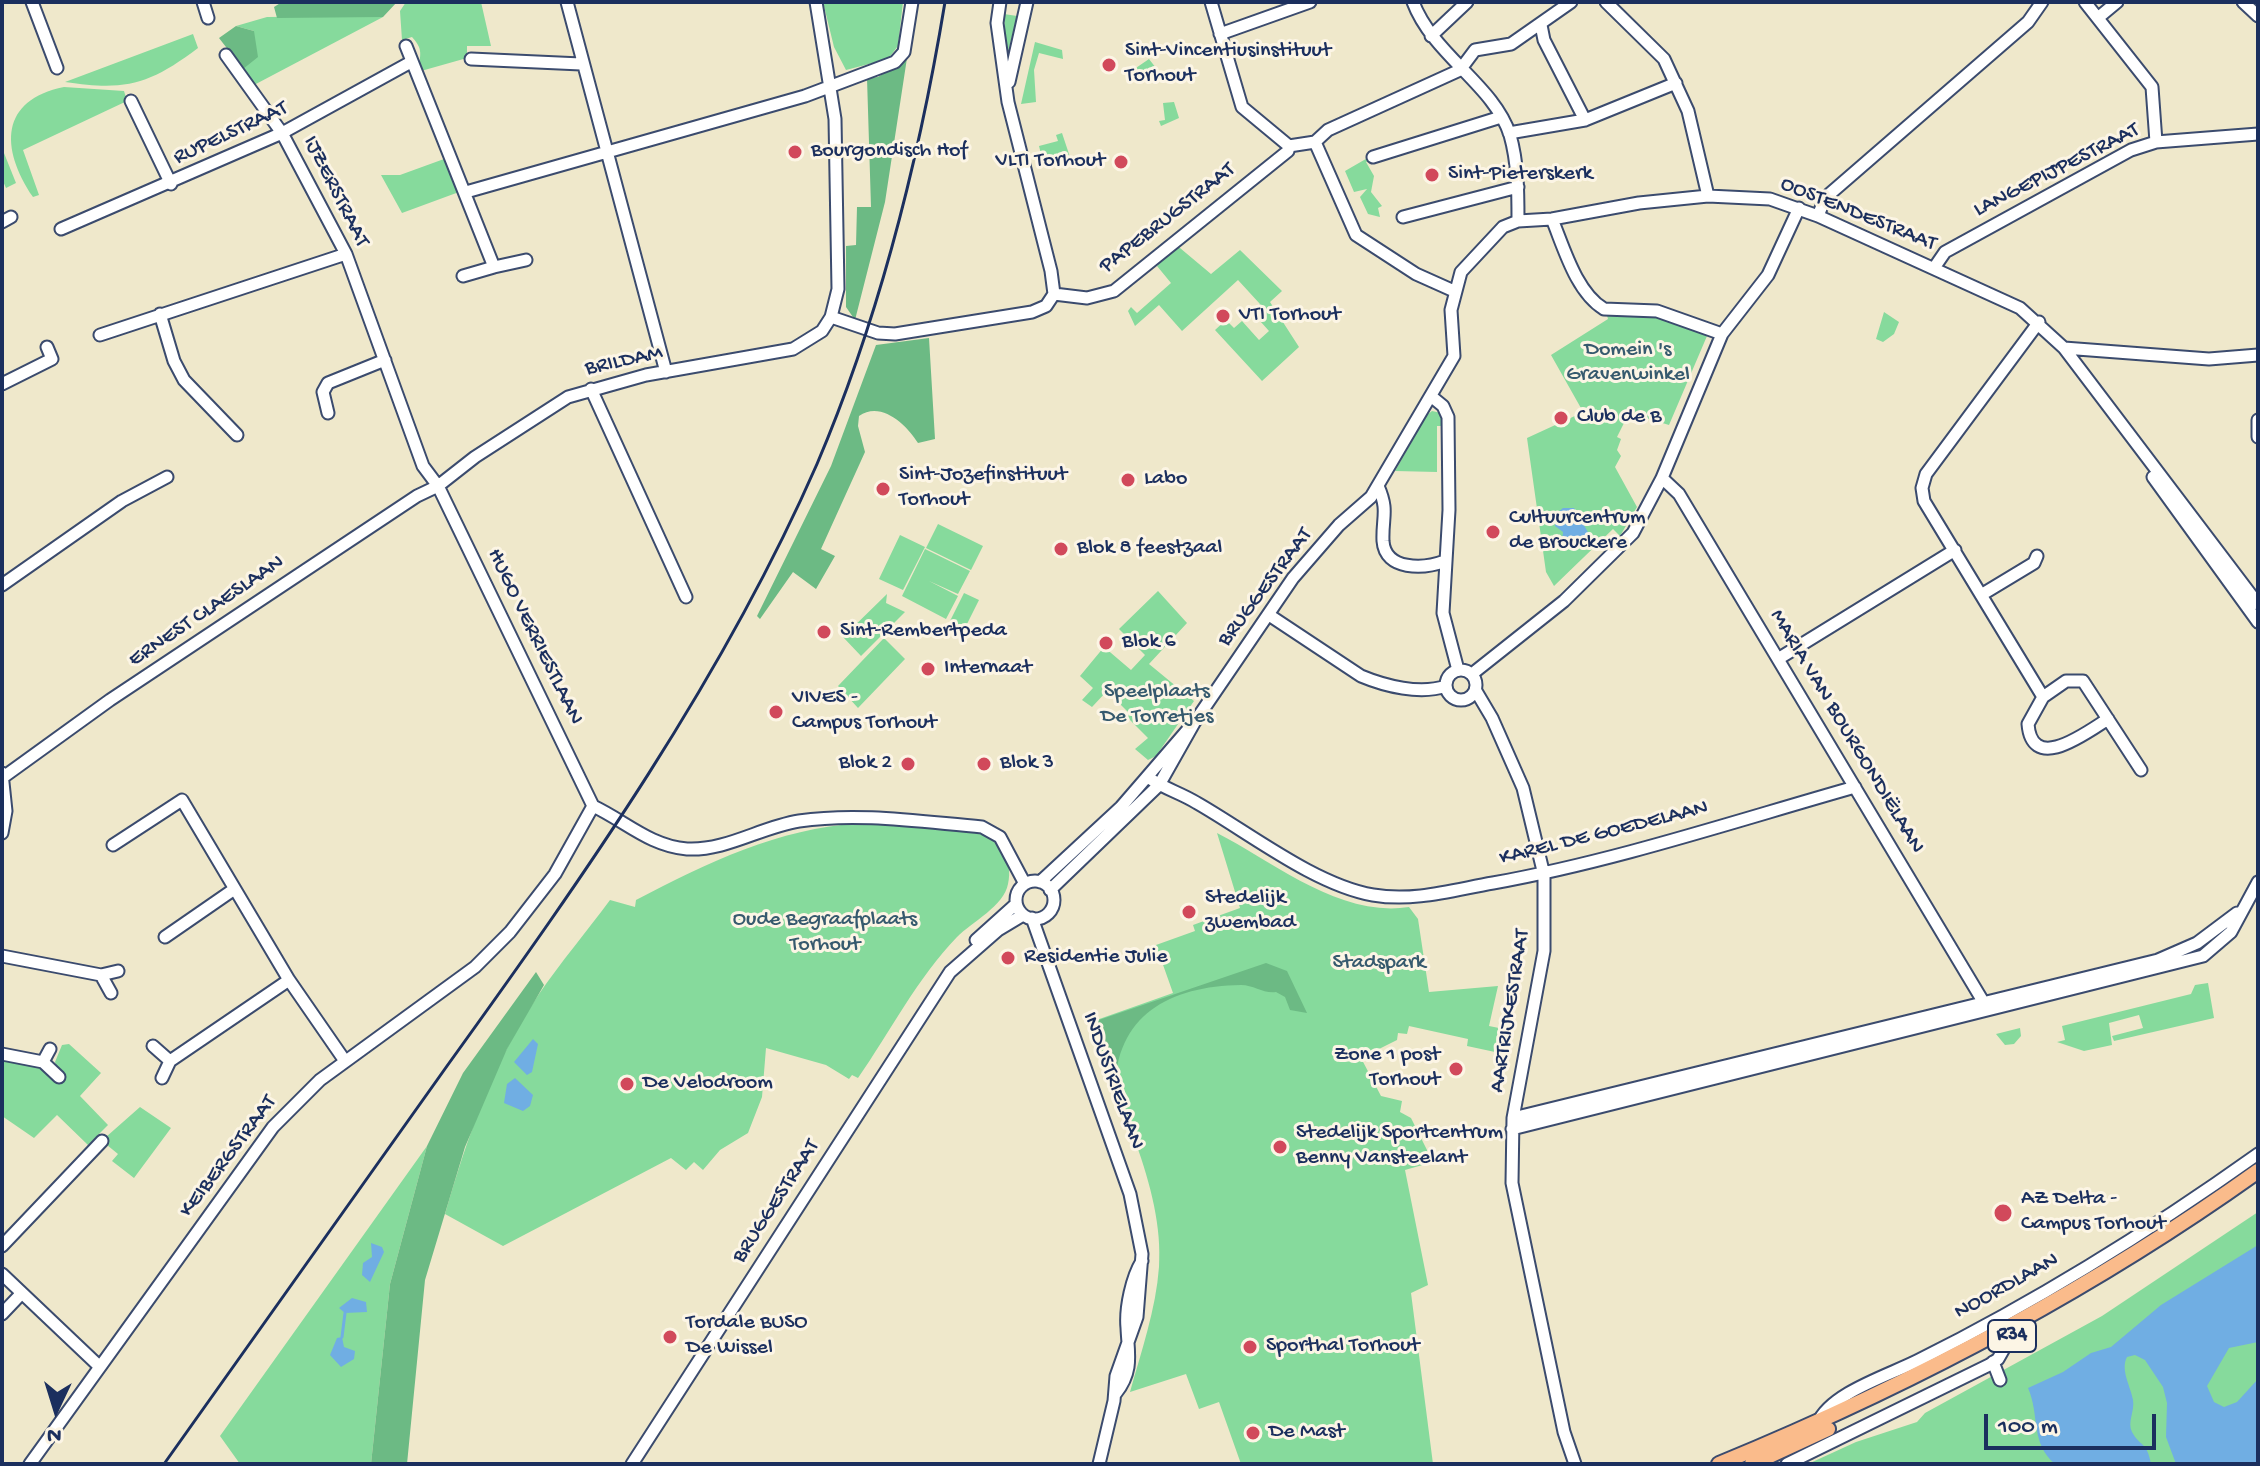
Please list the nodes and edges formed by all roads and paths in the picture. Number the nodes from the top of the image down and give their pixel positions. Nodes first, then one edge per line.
1 (32, 2) edge
2 (203, 2) edge
3 (567, 2) edge
4 (816, 2) edge
5 (912, 2) edge
6 (1000, 2) edge
7 (1027, 2) edge
8 (1211, 2) edge
9 (1310, 2) edge
10 (1413, 2) edge
11 (1467, 2) edge
12 (1571, 2) edge
13 (1606, 2) edge
14 (2042, 2) edge
15 (2085, 2) edge
16 (2117, 2) edge
17 (2243, 2) edge
18 (2258, 16) edge
19 (2099, 17) junction
20 (208, 18) dead end
21 (1541, 25) junction
22 (1220, 34) junction
23 (1431, 36) junction
24 (406, 46) dead end
25 (226, 55) dead end
26 (471, 59) dead end
27 (581, 64) junction
28 (413, 66) junction
29 (57, 68) dead end
30 (1460, 70) junction
31 (1676, 83) junction
32 (831, 85) junction
33 (1008, 87) junction
34 (131, 101) dead end
35 (1501, 117) junction
36 (1585, 120) junction
37 (282, 133) junction
38 (1509, 133) junction
39 (2258, 134) edge
40 (1315, 142) junction
41 (2156, 142) junction
42 (1289, 146) junction
43 (608, 154) junction
44 (1373, 157) dead end
45 (171, 184) junction
46 (1518, 187) junction
47 (466, 192) junction
48 (1708, 196) junction
49 (1799, 208) junction
50 (1818, 216) junction
51 (1403, 217) dead end
52 (1552, 219) junction
53 (1518, 221) junction
54 (61, 229) dead end
55 (346, 254) junction
56 (526, 260) dead end
57 (494, 267) junction
58 (1934, 268) junction
59 (463, 276) dead end
60 (1454, 291) junction
61 (1054, 294) junction
62 (160, 314) junction
63 (831, 317) junction
64 (2039, 322) junction
65 (1722, 334) junction
66 (100, 335) dead end
67 (47, 347) dead end
68 (2064, 348) junction
69 (2258, 355) edge
70 (385, 360) junction
71 (666, 372) junction
72 (2, 384) edge
73 (591, 389) junction
74 (1432, 397) junction
75 (328, 413) dead end
76 (2258, 420) edge
77 (237, 435) dead end
78 (2258, 437) edge
79 (167, 477) dead end
80 (1662, 478) junction
81 (438, 486) junction
82 (1378, 486) junction
83 (1955, 550) junction
84 (2037, 556) dead end
85 (1445, 561) junction
86 (2, 585) edge
87 (1981, 595) junction
88 (686, 597) dead end
89 (2258, 604) edge
90 (1269, 615) junction
91 (2258, 622) edge
92 (1778, 659) junction
93 (1458, 670) junction
94 (1472, 674) junction
95 (1446, 686) junction
96 (1476, 691) junction
97 (2043, 697) junction
98 (2108, 719) junction
99 (2141, 770) dead end
100 (3, 776) edge
101 (1154, 781) junction
102 (1855, 787) junction
103 (593, 806) junction
104 (2, 833) edge
105 (113, 845) dead end
106 (1544, 875) junction
107 (2258, 882) edge
108 (1025, 884) junction
109 (1045, 886) junction
110 (233, 890) junction
111 (2243, 908) junction
112 (1024, 912) junction
113 (165, 937) dead end
114 (2197, 943) junction
115 (2, 956) edge
116 (2203, 956) junction
117 (118, 971) dead end
118 (2134, 971) junction
119 (101, 975) junction
120 (289, 980) junction
121 (111, 993) dead end
122 (1986, 1008) junction
123 (153, 1046) dead end
124 (50, 1049) dead end
125 (2, 1054) edge
126 (170, 1061) junction
127 (345, 1061) junction
128 (43, 1062) junction
129 (59, 1077) dead end
130 (162, 1078) dead end
131 (1513, 1124) junction
132 (102, 1141) dead end
133 (2258, 1154) edge
134 (2258, 1171) edge
135 (2258, 1182) edge
136 (2, 1246) edge
137 (2, 1274) edge
138 (21, 1294) junction
139 (2, 1314) edge
140 (2010, 1338) junction
141 (1993, 1362) junction
142 (100, 1367) junction
143 (2000, 1380) dead end
144 (1817, 1424) junction
145 (1566, 1442) junction
146 (30, 1464) edge
147 (632, 1464) edge
148 (1099, 1464) edge
149 (1565, 1464) edge
150 (1575, 1464) edge
151 (1719, 1464) edge
152 (1752, 1464) edge
153 (1787, 1464) edge

1 - 29 street
2 - 20 street
3 - 27 street
4 - 32 street
5 - 32 street
6 - 33 street
7 - 33 street
8 - 22 street
9 - 22 street
10 - 23 street
11 - 23 street
12 - 21 street
13 - 31 street
14 - 50 street
15 - 19 street
16 - 19 street
17 - 18 street
19 - 41 street
21 - 30 street
21 - 36 street
22 - 42 street
23 - 30 street
24 - 28 street
25 - 37 street, IJZERSTRAAT
26 - 27 street
27 - 43 street
28 - 37 street, RUPELSTRAAT
28 - 47 street
30 - 35 street
30 - 40 street
31 - 36 street
31 - 48 street
32 - 43 street
32 - 63 street
33 - 61 street
34 - 45 street
35 - 38 street
35 - 44 street
36 - 38 street
37 - 45 street, RUPELSTRAAT
37 - 55 street, IJZERSTRAAT
38 - 46 street
39 - 41 street, LANGEPIJPESTRAAT
40 - 42 street
40 - 60 street
41 - 58 street, LANGEPIJPESTRAAT
42 - 61 street, PAPEBRUGSTRAAT
43 - 47 street
43 - 71 street
45 - 54 street, RUPELSTRAAT
46 - 51 street
46 - 53 street
47 - 57 street
48 - 49 street, OOSTENDESTRAAT
48 - 52 street, OOSTENDESTRAAT
49 - 50 street, OOSTENDESTRAAT
49 - 65 street
50 - 58 street, OOSTENDESTRAAT
52 - 53 street, OOSTENDESTRAAT
52 - 65 street
53 - 60 street
55 - 62 street
55 - 70 street, IJZERSTRAAT
56 - 57 street
57 - 59 street
58 - 64 street, OOSTENDESTRAAT
60 - 74 street, BRUGGESTRAAT
61 - 63 street
62 - 66 street
62 - 77 street
63 - 71 street, BRILDAM
64 - 68 street, OOSTENDESTRAAT
64 - 83 street
65 - 80 street
67 - 72 street
68 - 69 street
68 - 89 street, OOSTENDESTRAAT
68 - 91 street, OOSTENDESTRAAT
70 - 75 street
70 - 81 street, IJZERSTRAAT
71 - 73 street, BRILDAM
73 - 81 street, BRILDAM
73 - 88 street
74 - 82 street, BRUGGESTRAAT
74 - 85 street
76 - 78 street
79 - 86 street
80 - 92 street, MARIA VAN BOURGONDIËLAAN
80 - 94 street
81 - 100 street, ERNEST CLAESLAAN
81 - 103 street, HUGO VERRIESTLAAN
82 - 85 street
82 - 90 street, BRUGGESTRAAT
83 - 87 street
83 - 92 street
84 - 87 street
85 - 93 street
87 - 97 street
90 - 95 street
90 - 101 street, BRUGGESTRAAT
92 - 102 street, MARIA VAN BOURGONDIËLAAN
93 - 94 street
93 - 95 street
94 - 96 street
95 - 96 street
96 - 106 street, AARTRIJKESTRAAT
97 - 98 street
97 - 98 street
98 - 99 street
100 - 104 street
101 - 106 street, KAREL DE GOEDELAAN
101 - 109 street, BRUGGESTRAAT
102 - 106 street, KAREL DE GOEDELAAN
102 - 122 street, MARIA VAN BOURGONDIËLAAN
103 - 108 street
103 - 127 street, KEIBERGSTRAAT
105 - 110 street
106 - 131 street, AARTRIJKESTRAAT
107 - 111 street
108 - 109 street
108 - 112 street
109 - 112 street
110 - 113 street
110 - 120 street
111 - 114 street
111 - 116 street
112 - 147 street, BRUGGESTRAAT
112 - 148 street, INDUSTRIELAAN
114 - 116 street
114 - 118 street
115 - 119 street
116 - 118 street
117 - 119 street
118 - 122 street
119 - 121 street
120 - 126 street
120 - 127 street
122 - 131 street
123 - 126 street
124 - 128 street
125 - 128 street
126 - 130 street
127 - 142 street, KEIBERGSTRAAT
128 - 129 street
131 - 145 street, AARTRIJKESTRAAT
132 - 136 street
133 - 144 street, NOORDLAAN
134 - 144 main road, NOORDLAAN / R34
135 - 140 main road, NOORDLAAN / R34
137 - 138 street
138 - 139 street
138 - 142 street
140 - 141 street, NOORDLAAN
140 - 152 main road, NOORDLAAN / R34
141 - 143 street
141 - 153 street, NOORDLAAN
142 - 146 street, KEIBERGSTRAAT
144 - 151 main road, NOORDLAAN / R34
145 - 149 street, AARTRIJKESTRAAT
145 - 150 street, AARTRIJKESTRAAT

